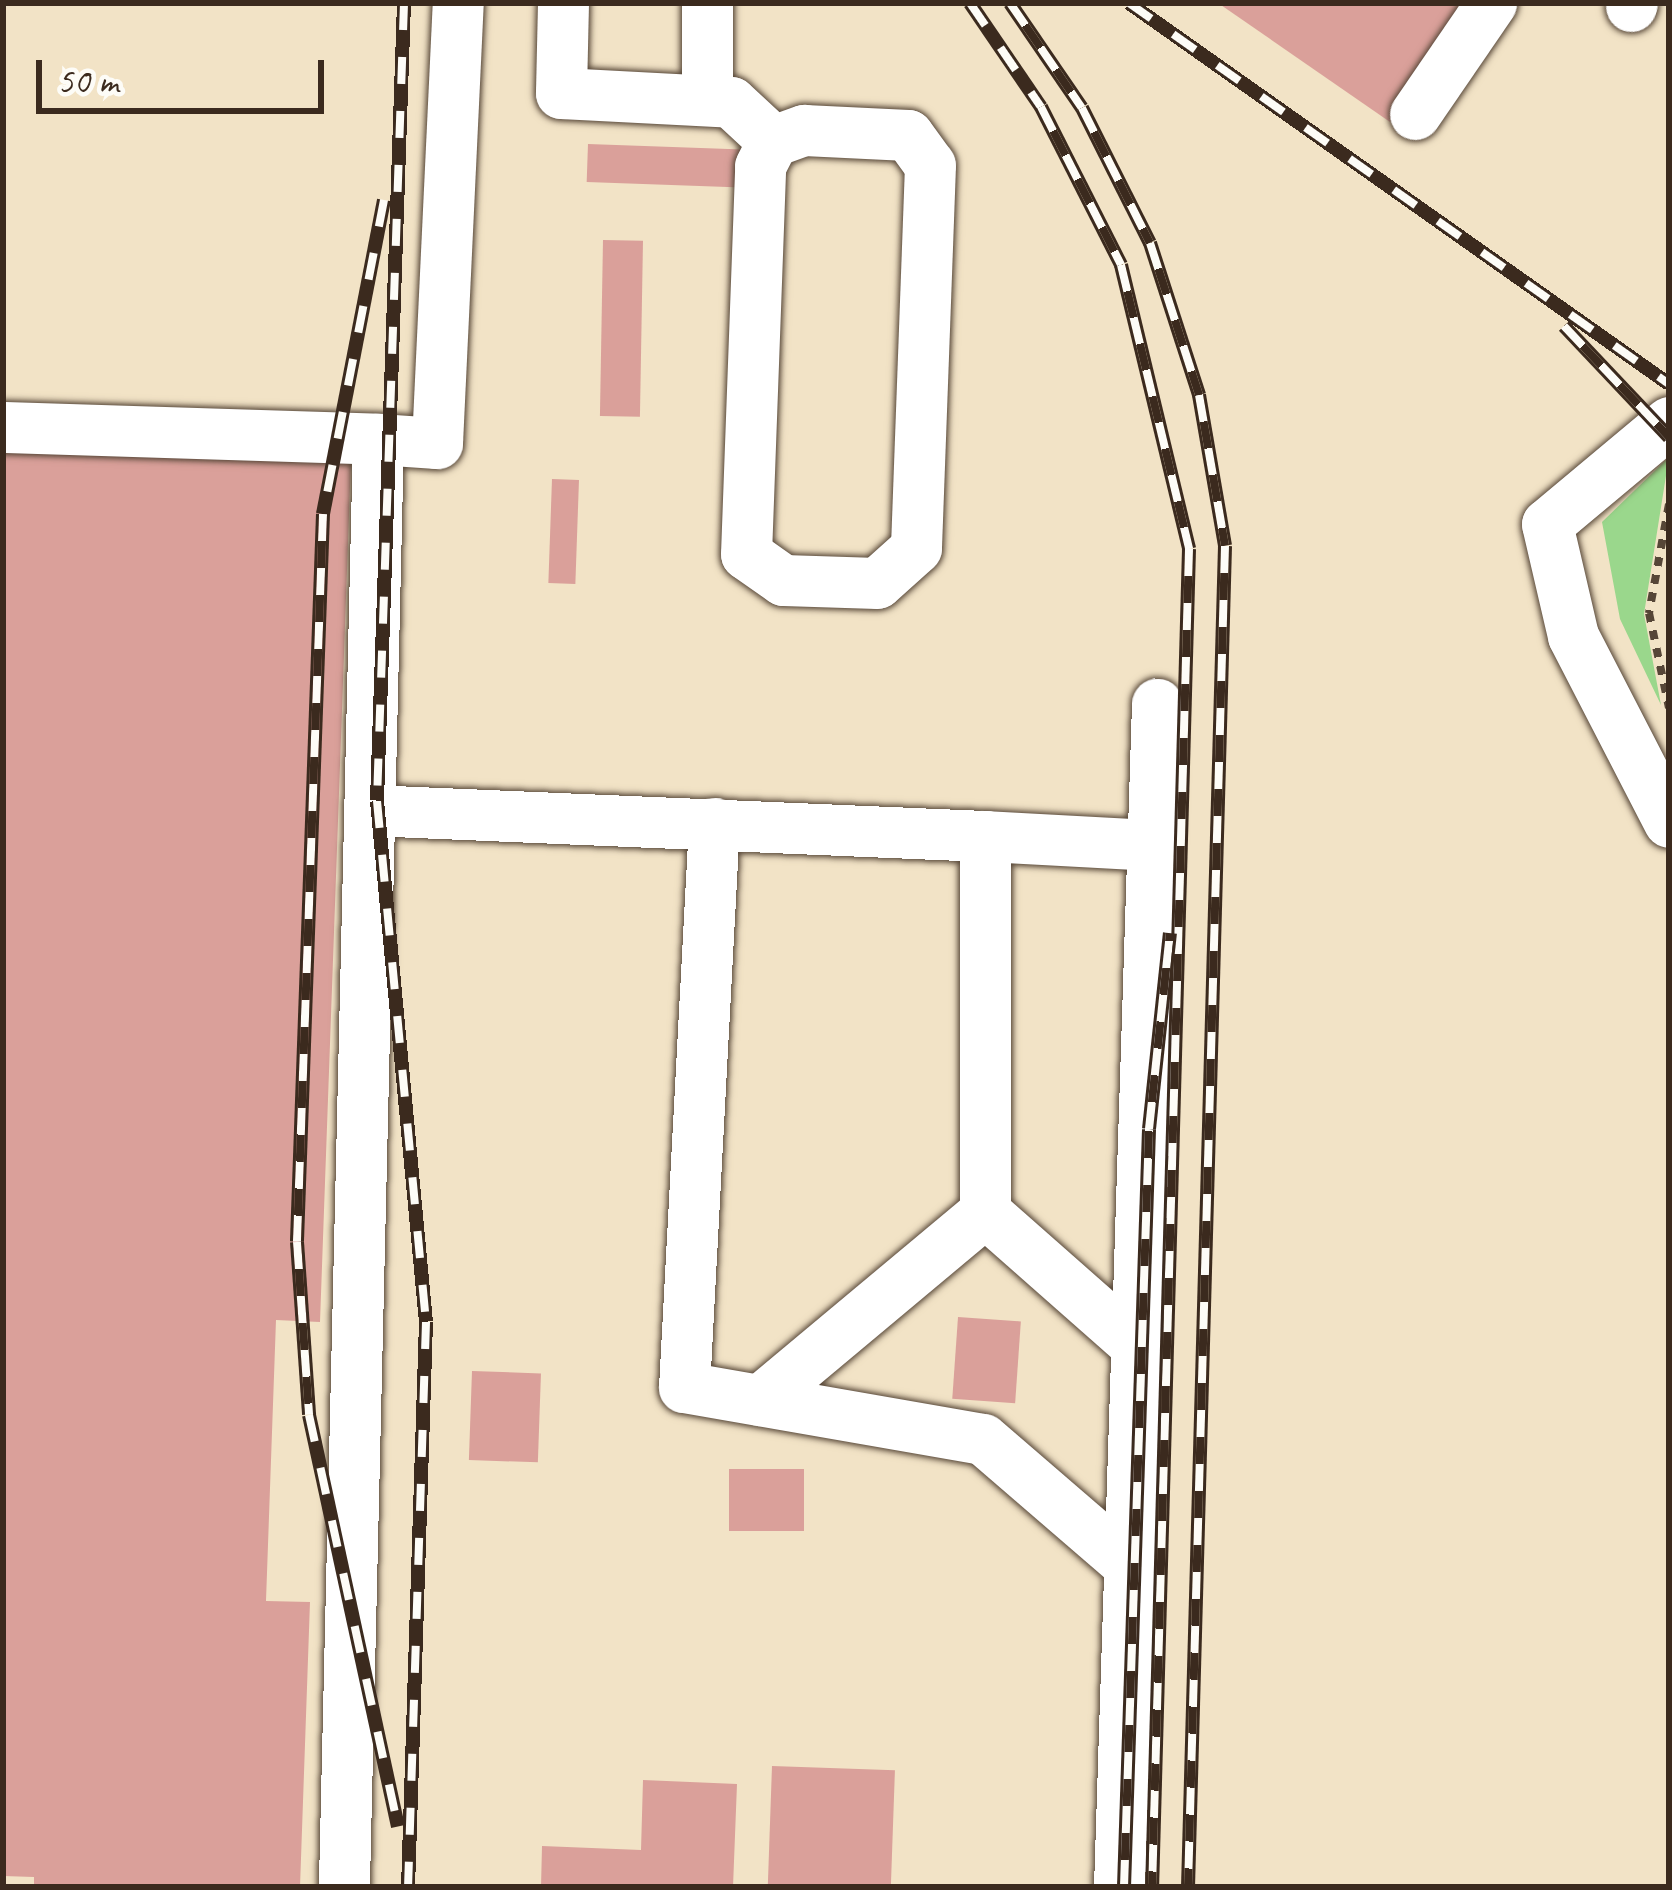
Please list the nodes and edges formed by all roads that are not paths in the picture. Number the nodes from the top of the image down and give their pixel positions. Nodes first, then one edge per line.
1 (458, 3) edge
2 (563, 3) edge
3 (707, 3) edge
4 (1491, 3) edge
5 (707, 98) junction
6 (1415, 114) dead end
7 (773, 141) junction
8 (1669, 422) edge
9 (3, 427) edge
10 (378, 439) junction
11 (746, 554) junction
12 (746, 611) dead end
13 (1157, 704) dead end
14 (1650, 753) edge
15 (369, 811) junction
16 (1669, 822) edge
17 (714, 823) junction
18 (985, 836) junction
19 (1152, 845) junction
20 (985, 1212) junction
21 (1136, 1345) junction
22 (760, 1400) junction
23 (1130, 1566) junction
24 (344, 1887) edge
25 (1119, 1887) edge

1 - 10 street
2 - 5 street
3 - 5 street
4 - 6 street
5 - 7 street
7 - 11 street
7 - 11 street
8 - 14 street
9 - 10 street
10 - 15 street
11 - 12 street
13 - 19 street
14 - 16 street
15 - 17 street
15 - 24 street
17 - 18 street
17 - 22 street
18 - 19 street
18 - 20 street
19 - 21 street
20 - 21 street
20 - 22 street
21 - 23 street
22 - 23 street
23 - 25 street

